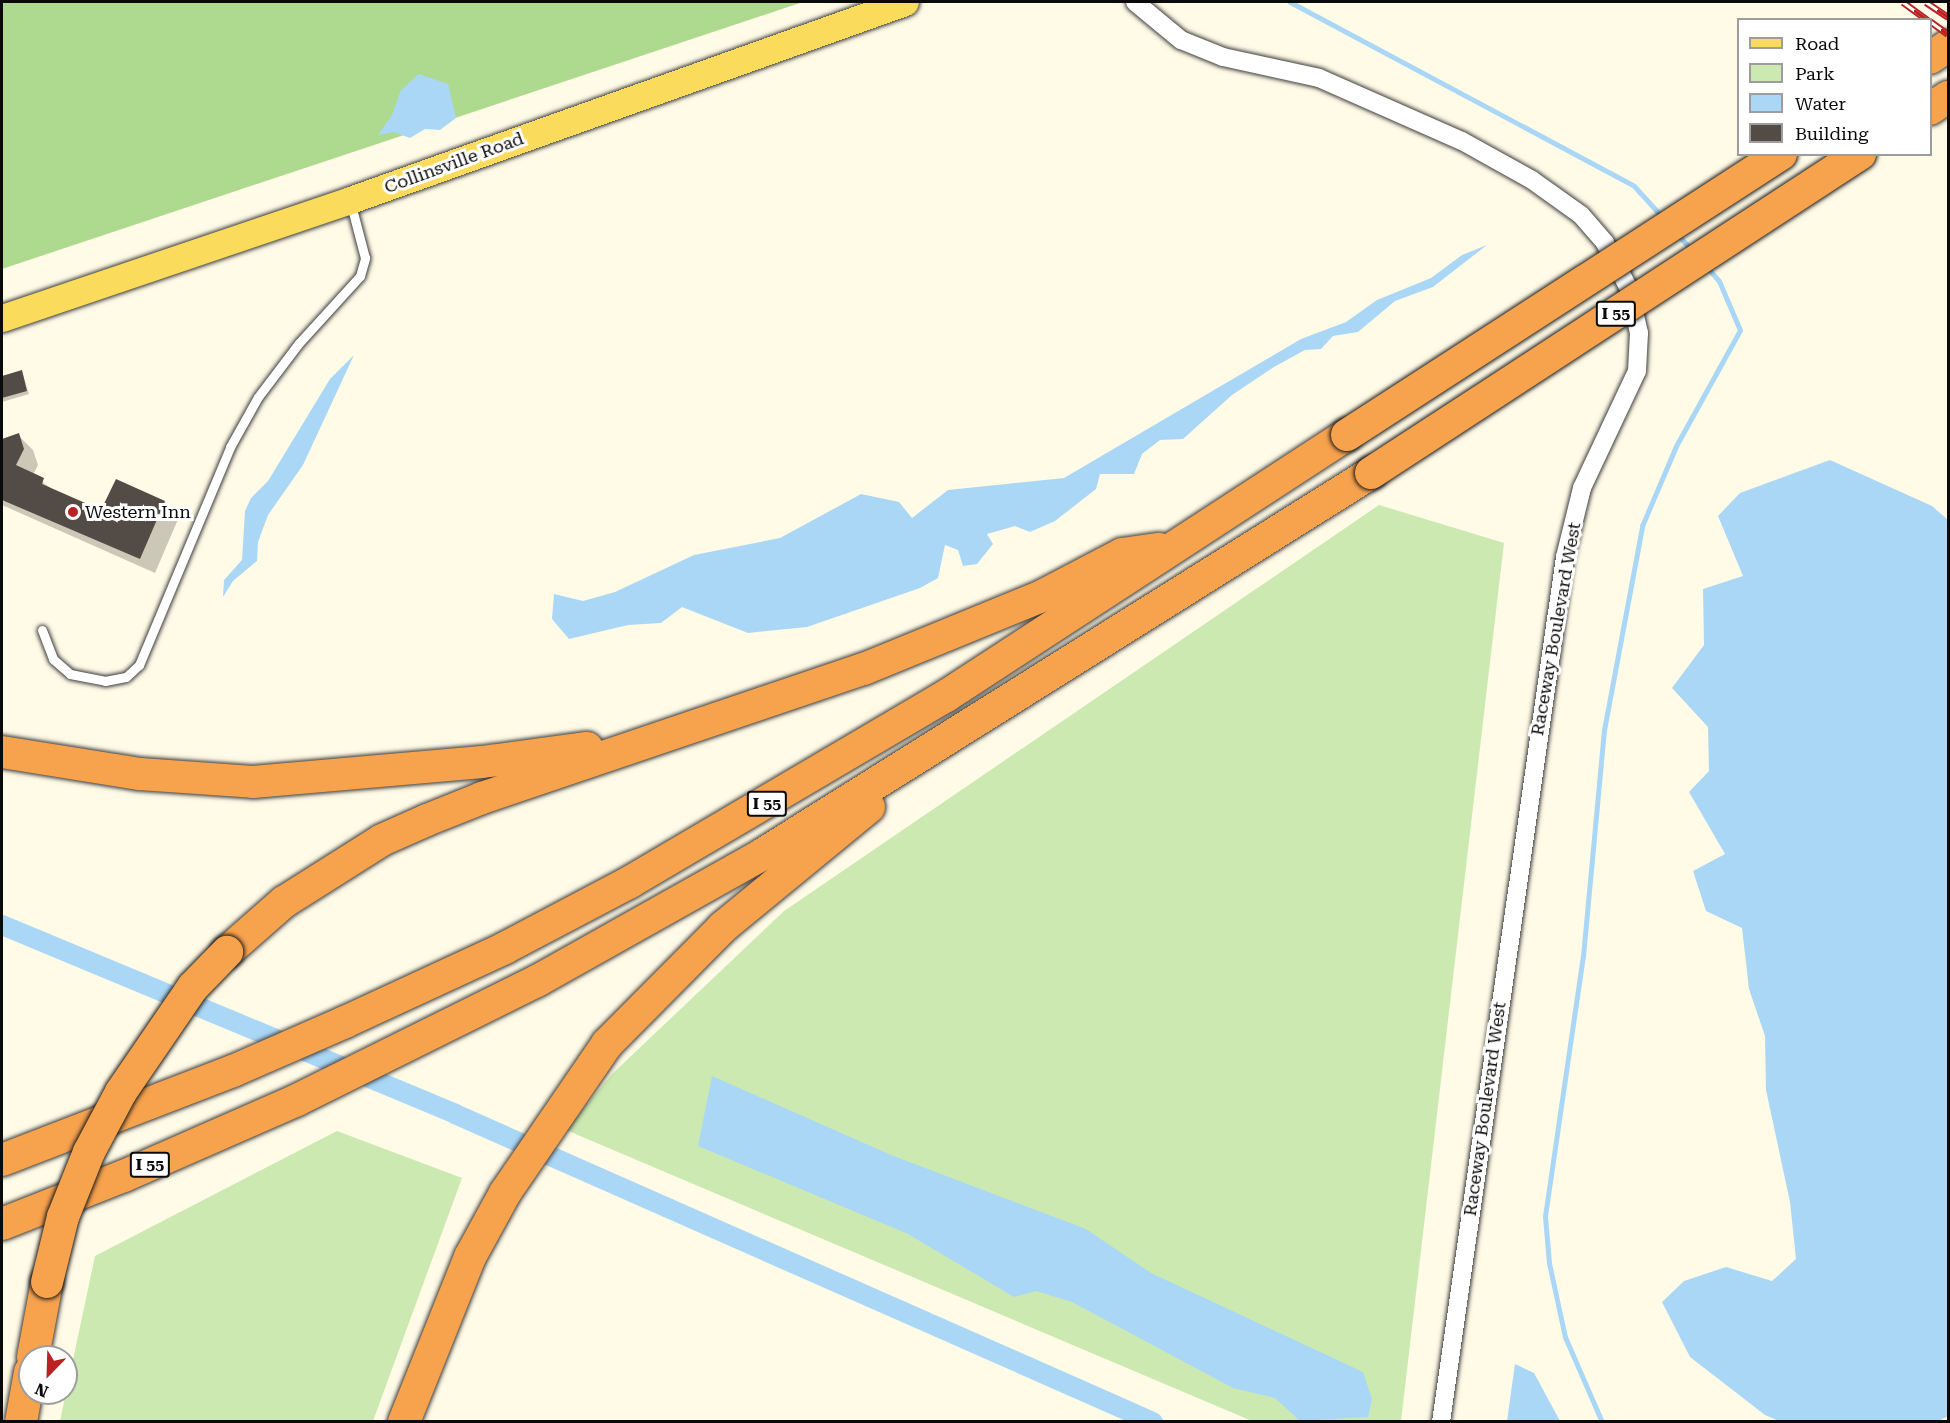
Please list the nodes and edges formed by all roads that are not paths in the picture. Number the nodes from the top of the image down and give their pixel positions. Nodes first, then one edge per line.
1 (905, 2) edge
2 (1135, 2) edge
3 (1948, 46) edge
4 (1932, 57) edge
5 (1948, 97) edge
6 (1932, 108) edge
7 (1778, 156) edge
8 (1857, 156) edge
9 (350, 200) junction
10 (2, 318) edge
11 (1169, 549) junction
12 (42, 630) dead end
13 (662, 738) junction
14 (2, 752) edge
15 (907, 764) junction
16 (2, 1160) edge
17 (2, 1224) edge
18 (35, 1345) edge
19 (24, 1405) edge
20 (21, 1422) edge
21 (404, 1422) edge
22 (1441, 1422) edge

1 - 9 main road, Collinsville Road
2 - 22 street, Raceway Boulevard West
3 - 4 highway
5 - 6 highway
7 - 11 highway, I 55, bridge
8 - 15 highway, I 55, bridge
9 - 10 main road, Collinsville Road
9 - 12 lane
11 - 13 highway
11 - 16 highway, I 55
13 - 14 highway
13 - 18 highway, bridge
15 - 17 highway, I 55
15 - 21 highway
19 - 20 highway

